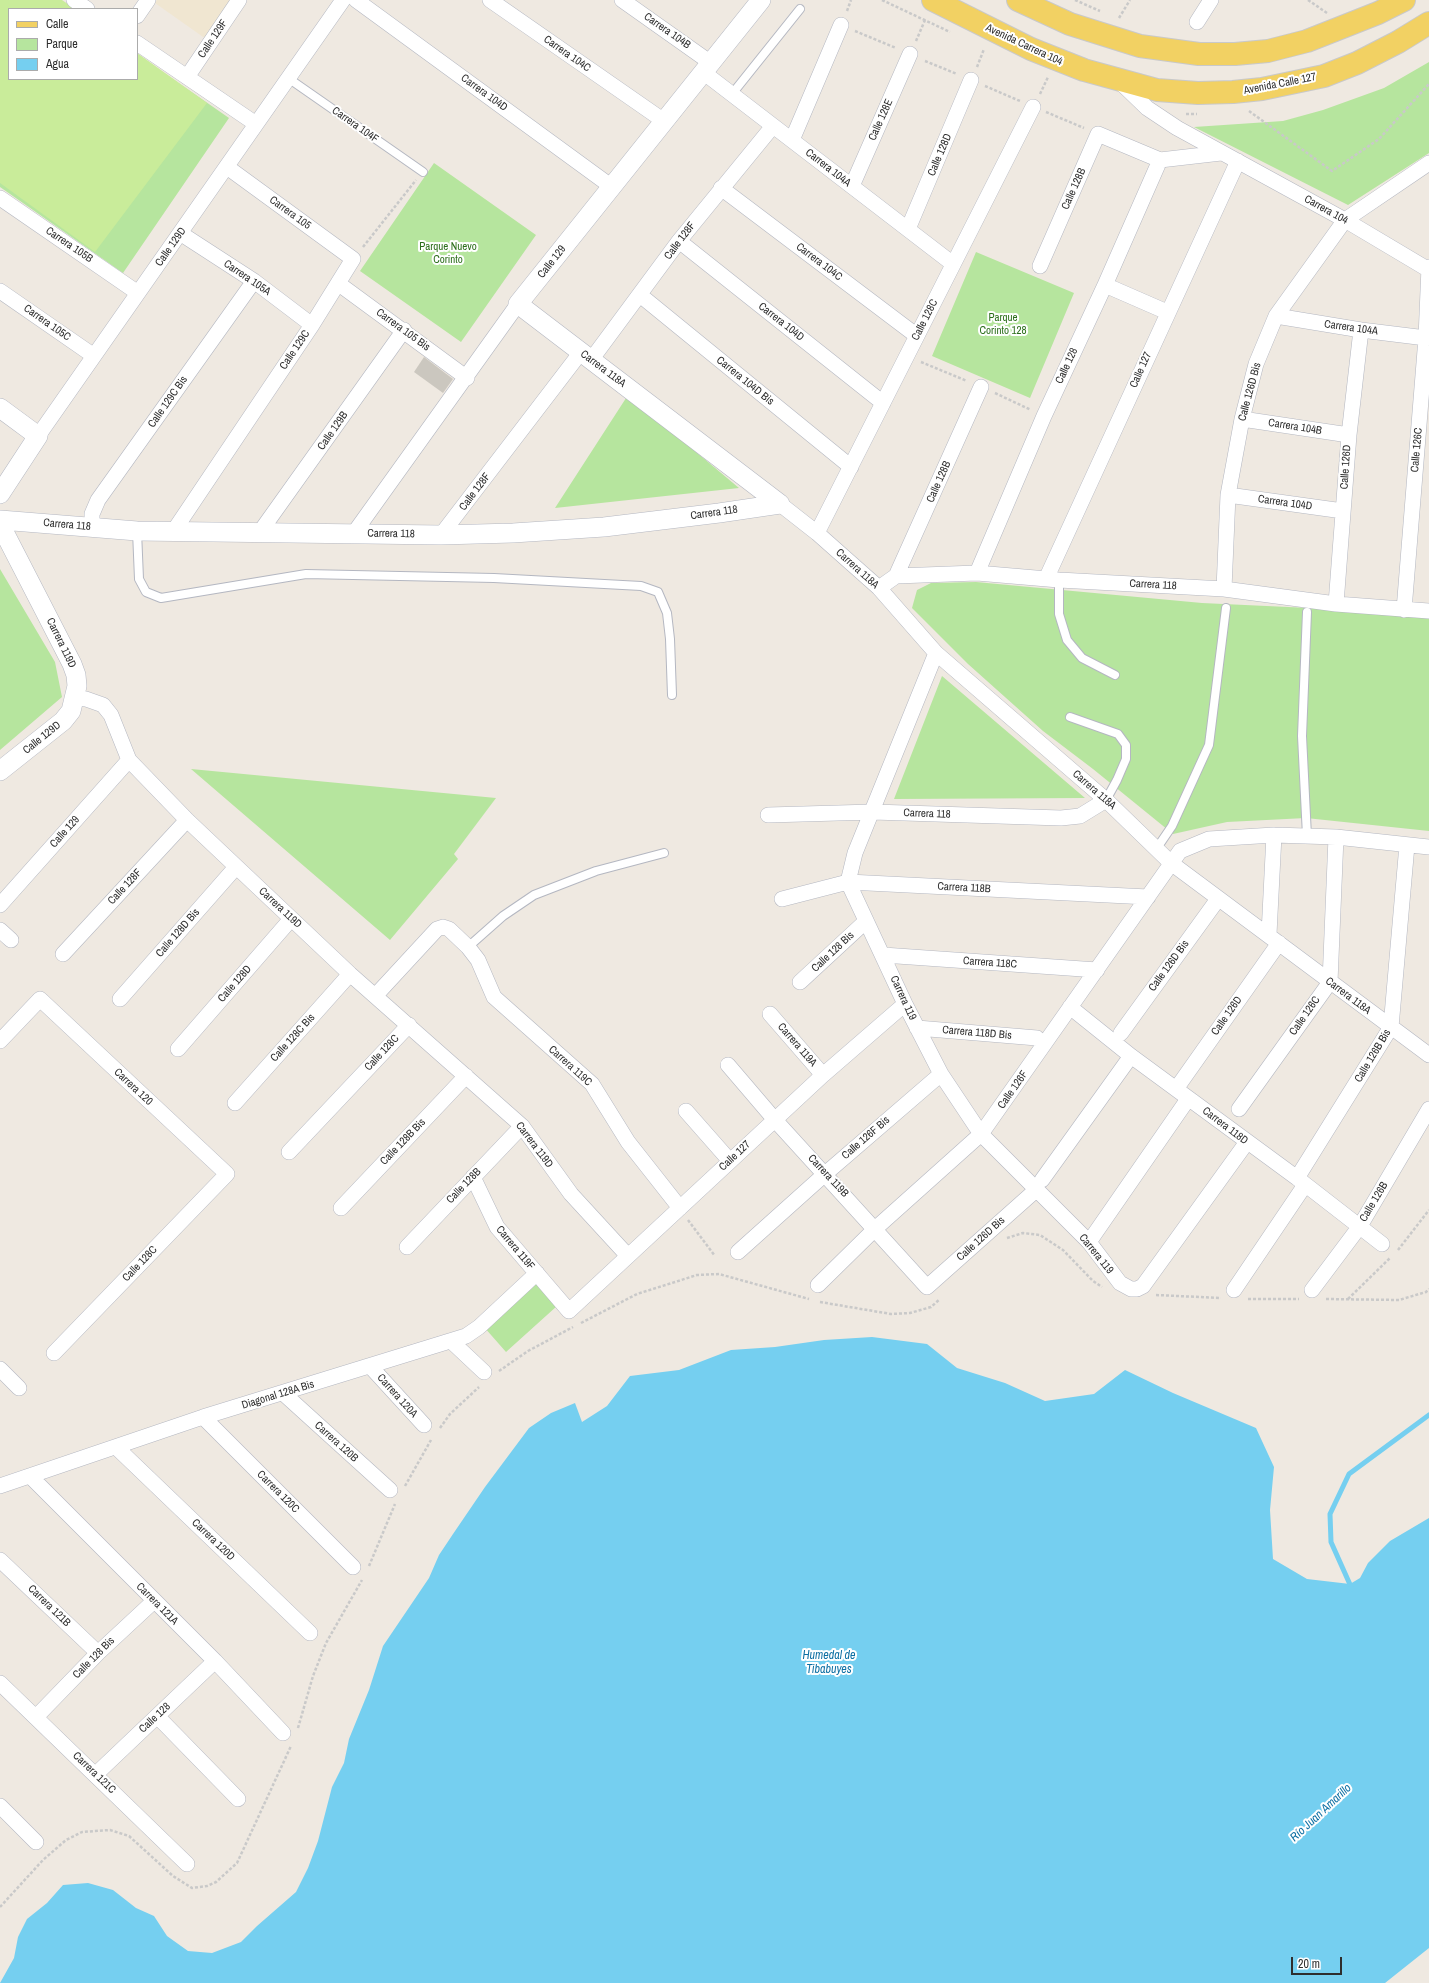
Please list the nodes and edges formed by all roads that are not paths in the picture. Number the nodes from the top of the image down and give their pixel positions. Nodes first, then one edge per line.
1 (74, 0) edge
2 (148, 0) edge
3 (239, 0) edge
4 (343, 0) edge
5 (356, 0) edge
6 (490, 0) edge
7 (622, 0) edge
8 (761, 0) edge
9 (933, 0) edge
10 (1018, 0) edge
11 (1211, 0) edge
12 (1404, 0) edge
13 (86, 8) edge
14 (800, 9) dead end
15 (138, 15) edge
16 (1197, 22) dead end
17 (1429, 23) edge
18 (840, 25) dead end
19 (138, 44) edge
20 (910, 54) road end
21 (707, 67) junction
22 (187, 77) junction
23 (288, 78) junction
24 (971, 80) dead end
25 (1119, 81) junction
26 (732, 94) junction
27 (1033, 107) dead end
28 (664, 121) junction
29 (256, 124) junction
30 (773, 126) junction
31 (1098, 134) joint
32 (792, 140) junction
33 (1221, 153) junction
34 (1160, 160) junction
35 (1238, 160) junction
36 (1429, 163) edge
37 (226, 166) junction
38 (423, 172) road end
39 (852, 186) junction
40 (612, 187) junction
41 (721, 188) junction
42 (0, 198) edge
43 (1345, 220) junction
44 (908, 229) junction
45 (180, 233) junction
46 (679, 241) junction
47 (353, 259) joint
48 (953, 264) junction
49 (1040, 266) dead end
50 (1429, 269) edge
51 (254, 281) junction
52 (339, 284) junction
53 (1105, 285) junction
54 (0, 291) edge
55 (138, 293) junction
56 (640, 295) junction
57 (518, 304) junction
58 (1168, 312) junction
59 (1276, 316) junction
60 (312, 325) junction
61 (404, 330) junction
62 (1361, 330) junction
63 (917, 336) junction
64 (1426, 338) junction
65 (94, 356) junction
66 (586, 356) junction
67 (467, 378) junction
68 (981, 387) dead end
69 (883, 403) junction
70 (0, 408) edge
71 (1242, 419) junction
72 (1349, 435) junction
73 (38, 436) junction
74 (851, 467) junction
75 (0, 494) edge
76 (1228, 495) junction
77 (780, 504) junction
78 (1343, 512) junction
79 (0, 520) edge
80 (0, 524) edge
81 (92, 528) junction
82 (137, 531) junction
83 (173, 532) junction
84 (260, 532) junction
85 (354, 533) junction
86 (817, 533) junction
87 (441, 535) junction
88 (977, 573) junction
89 (896, 576) junction
90 (1053, 580) junction
91 (879, 588) junction
92 (1224, 589) junction
93 (1336, 604) junction
94 (1226, 608) dead end
95 (1404, 610) junction
96 (1429, 611) edge
97 (1307, 612) dead end
98 (936, 653) junction
99 (1115, 675) dead end
100 (672, 695) dead end
101 (76, 698) junction
102 (1070, 717) dead end
103 (129, 760) junction
104 (0, 771) edge
105 (1106, 800) junction
106 (873, 812) junction
107 (768, 815) dead end
108 (188, 820) junction
109 (1274, 835) junction
110 (1307, 836) junction
111 (1336, 838) junction
112 (1408, 845) junction
113 (1429, 847) edge
114 (1157, 848) junction
115 (664, 853) dead end
116 (1172, 863) junction
117 (236, 867) junction
118 (848, 882) junction
119 (1148, 897) junction
120 (1218, 899) junction
121 (782, 900) dead end
122 (0, 905) edge
123 (292, 919) junction
124 (866, 921) junction
125 (0, 930) edge
126 (1274, 939) junction
127 (11, 940) dead end
128 (468, 947) junction
129 (63, 954) dead end
130 (883, 956) junction
131 (1097, 970) junction
132 (350, 974) junction
133 (800, 982) dead end
134 (1330, 982) junction
135 (376, 996) junction
136 (120, 999) dead end
137 (905, 1004) junction
138 (1070, 1008) junction
139 (770, 1014) dead end
140 (409, 1025) junction
141 (1391, 1027) junction
142 (917, 1028) junction
143 (1121, 1033) dead end
144 (1037, 1038) dead end
145 (0, 1041) edge
146 (178, 1049) dead end
147 (1429, 1055) edge
148 (1131, 1056) junction
149 (728, 1065) dead end
150 (940, 1074) junction
151 (824, 1075) junction
152 (466, 1076) junction
153 (1176, 1089) junction
154 (1188, 1099) junction
155 (235, 1103) dead end
156 (1239, 1109) dead end
157 (1429, 1109) edge
158 (686, 1111) dead end
159 (775, 1120) junction
160 (522, 1126) junction
161 (981, 1134) junction
162 (1247, 1142) junction
163 (289, 1152) dead end
164 (730, 1161) junction
165 (227, 1174) joint
166 (825, 1174) junction
167 (473, 1176) junction
168 (1301, 1182) junction
169 (1039, 1185) junction
170 (341, 1208) dead end
171 (680, 1208) junction
172 (1360, 1226) junction
173 (876, 1228) junction
174 (1089, 1242) junction
175 (1382, 1244) dead end
176 (407, 1247) dead end
177 (738, 1252) dead end
178 (628, 1256) junction
179 (536, 1273) junction
180 (818, 1285) dead end
181 (927, 1287) joint
182 (1234, 1296) road end
183 (1311, 1296) road end
184 (569, 1311) joint
185 (452, 1341) junction
186 (54, 1353) dead end
187 (370, 1366) junction
188 (0, 1369) edge
189 (488, 1376) road end
190 (19, 1388) dead end
191 (283, 1393) junction
192 (203, 1417) junction
193 (430, 1429) road end
194 (116, 1447) junction
195 (30, 1476) junction
196 (0, 1486) edge
197 (397, 1493) road end
198 (0, 1560) edge
199 (359, 1571) road end
200 (154, 1601) junction
201 (310, 1633) dead end
202 (98, 1653) junction
203 (215, 1661) junction
204 (0, 1683) edge
205 (157, 1716) junction
206 (36, 1717) junction
207 (291, 1736) road end
208 (95, 1775) junction
209 (238, 1799) dead end
210 (0, 1806) edge
211 (36, 1842) dead end
212 (187, 1864) dead end

1 - 13 street
2 - 15 street
3 - 22 street, Calle 129F
4 - 23 street, Calle 129D
5 - 40 street, Carrera 104D
6 - 28 street, Carrera 104C
7 - 21 street, Carrera 104B
8 - 21 street, Calle 129
9 - 25 main road, Avenida Carrera 104
10 - 12 main road
11 - 16 street
14 - 26 lane
17 - 25 main road, Avenida Calle 127
18 - 32 street
19 - 22 street
20 - 39 street, Calle 128E
21 - 26 street, Carrera 104A
21 - 28 street, Calle 129
22 - 29 street
23 - 29 street, Calle 129D
23 - 38 lane, Carrera 104F
24 - 44 street, Calle 128D
25 - 33 street, Carrera 104
26 - 30 street, Carrera 104A
27 - 48 street, Calle 128C
28 - 40 street, Calle 129
29 - 37 street, Calle 129D
30 - 32 street, Carrera 104A
30 - 41 street, Calle 128F
31 - 34 street, Carrera 104
31 - 49 street, Calle 128B
32 - 39 street, Carrera 104A
33 - 34 street, Carrera 104
33 - 35 street, Carrera 104
34 - 53 street, Calle 128
35 - 43 street, Carrera 104
35 - 58 street, Calle 127
36 - 43 street
37 - 45 street, Calle 129D
37 - 47 street, Carrera 105
39 - 44 street, Carrera 104A
40 - 57 street, Calle 129
41 - 46 street, Calle 128F
41 - 63 street, Carrera 104C
42 - 55 street, Carrera 105B
43 - 50 street, Carrera 104
43 - 59 street, Calle 126D Bis
44 - 48 street, Carrera 104A
45 - 51 street, Carrera 105A
45 - 55 street, Calle 129D
46 - 56 street, Calle 128F
46 - 69 street, Carrera 104D
47 - 52 street, Calle 129C
48 - 63 street, Calle 128C
50 - 64 street, Calle 126C
51 - 60 street, Carrera 105A
51 - 81 street, Calle 129C Bis
52 - 60 street, Calle 129C
52 - 61 street, Carrera 105 Bis
53 - 58 street
53 - 88 street, Calle 128
54 - 65 street, Carrera 105C
55 - 65 street, Calle 129D
56 - 66 street, Calle 128F
56 - 74 street, Carrera 104D Bis
57 - 66 street, Carrera 118A
57 - 67 street, Calle 129
58 - 90 street, Calle 127
59 - 62 street, Carrera 104A
59 - 71 street, Calle 126D Bis
60 - 83 street, Calle 129C
61 - 67 street, Carrera 105 Bis
61 - 84 street, Calle 129B
62 - 64 street, Carrera 104A
62 - 72 street, Calle 126D
63 - 69 street, Calle 128C
64 - 95 street, Calle 126C
65 - 73 street, Calle 129D
66 - 77 street, Carrera 118A
66 - 87 street, Calle 128F
67 - 85 street, Calle 129
68 - 89 street, Calle 128B
69 - 74 street, Calle 128C
70 - 73 street
71 - 72 street, Carrera 104B
71 - 76 street, Calle 126D Bis
72 - 78 street, Calle 126D
73 - 75 street, Calle 129D
74 - 86 street, Calle 128C
76 - 78 street, Carrera 104D
76 - 92 street, Calle 126D Bis
77 - 86 street, Carrera 118A
77 - 87 street, Carrera 118
78 - 93 street, Calle 126D
79 - 81 street, Carrera 118
80 - 101 street, Carrera 119D
81 - 82 street, Carrera 118
82 - 83 street, Carrera 118
82 - 100 lane
83 - 84 street, Carrera 118
84 - 85 street, Carrera 118
85 - 87 street, Carrera 118
86 - 91 street, Carrera 118A
88 - 89 street, Carrera 118
88 - 90 street, Carrera 118
89 - 91 street
90 - 92 street, Carrera 118
90 - 99 lane
91 - 98 street, Carrera 118A
92 - 93 street, Carrera 118
93 - 95 street, Carrera 118
94 - 114 lane
95 - 96 street, Carrera 118
97 - 110 lane
98 - 105 street, Carrera 118A
98 - 106 street
101 - 103 street, Carrera 119D
101 - 104 street, Calle 129D
102 - 105 lane
103 - 108 street, Carrera 119D
103 - 122 street, Calle 129
105 - 106 street, Carrera 118
105 - 114 street, Carrera 118A
106 - 107 street, Carrera 118
106 - 118 street
108 - 117 street, Carrera 119D
108 - 129 street, Calle 128F
109 - 110 street
109 - 116 street
109 - 126 street
110 - 111 street
111 - 112 street
111 - 134 street
112 - 113 street
112 - 141 street, Calle 126B Bis
114 - 116 street, Carrera 118A
115 - 128 lane
116 - 119 street, Calle 126F
116 - 120 street, Carrera 118A
117 - 123 street, Carrera 119D
117 - 136 street, Calle 128D Bis
118 - 119 street, Carrera 118B
118 - 121 street, Carrera 118B
118 - 124 street, Carrera 119
119 - 131 street, Calle 126F
120 - 126 street, Carrera 118A
120 - 143 street, Calle 126D Bis
123 - 132 street, Carrera 119D
123 - 146 street, Calle 128D
124 - 130 street, Carrera 119
124 - 133 street, Calle 128 Bis
125 - 127 street
126 - 134 street, Carrera 118A
126 - 153 street, Calle 126D
128 - 135 street, Carrera 119C
128 - 171 street, Carrera 119C
130 - 131 street, Carrera 118C
130 - 137 street, Carrera 119
131 - 138 street, Calle 126F
132 - 135 street, Carrera 119D
132 - 155 street, Calle 128C Bis
134 - 141 street, Carrera 118A
134 - 156 street, Calle 126C
135 - 140 street, Carrera 119D
137 - 142 street, Carrera 119
137 - 151 street, Calle 127
138 - 148 street, Carrera 118D
138 - 161 street, Calle 126F
139 - 151 street, Carrera 119A
140 - 152 street, Carrera 119D
140 - 163 street, Calle 128C
141 - 147 street, Carrera 118A
141 - 168 street, Calle 126B Bis
142 - 144 street, Carrera 118D Bis
142 - 150 street, Carrera 119
145 - 165 street, Carrera 120
148 - 153 street, Carrera 118D
148 - 169 street, Calle 126D Bis
149 - 159 street, Carrera 119B
150 - 161 street, Carrera 119
150 - 166 street, Calle 126F Bis
151 - 159 street, Calle 127
152 - 160 street, Carrera 119D
152 - 170 street, Calle 128B Bis
153 - 154 street, Carrera 118D
154 - 162 street, Carrera 118D
154 - 174 street
157 - 172 street, Calle 126B
158 - 164 street
159 - 164 street, Calle 127
159 - 166 street, Carrera 119B
160 - 167 street, Calle 128B
160 - 178 street, Carrera 119D
161 - 169 street, Carrera 119
161 - 173 street, Calle 126F
162 - 168 street, Carrera 118D
162 - 174 street, Carrera 119
164 - 171 street, Calle 127
165 - 186 street, Calle 128C
166 - 173 street, Carrera 119B
166 - 177 street, Calle 126F Bis
167 - 176 street, Calle 128B
167 - 179 street, Carrera 119F
168 - 172 street, Carrera 118D
168 - 182 street, Calle 126B Bis
169 - 174 street, Carrera 119
169 - 181 street, Calle 126D Bis
171 - 178 street, Calle 127
172 - 175 street, Carrera 118D
172 - 183 street, Calle 126B
173 - 180 street, Calle 126F
173 - 181 street, Carrera 119B
178 - 184 street, Calle 127
179 - 184 street, Carrera 119F
179 - 185 street, Diagonal 128A Bis
185 - 187 street, Diagonal 128A Bis
185 - 189 street
187 - 191 street, Diagonal 128A Bis
187 - 193 street, Carrera 120A
188 - 190 street
191 - 192 street, Diagonal 128A Bis
191 - 197 street, Carrera 120B
192 - 194 street, Diagonal 128A Bis
192 - 199 street, Carrera 120C
194 - 195 street, Diagonal 128A Bis
194 - 201 street, Carrera 120D
195 - 196 street, Diagonal 128A Bis
195 - 200 street, Carrera 121A
198 - 202 street, Carrera 121B
200 - 202 street, Calle 128 Bis
200 - 203 street, Carrera 121A
202 - 206 street, Calle 128 Bis
203 - 205 street, Calle 128
203 - 207 street, Carrera 121A
204 - 206 street, Carrera 121C
205 - 208 street, Calle 128
205 - 209 street
206 - 208 street, Carrera 121C
208 - 212 street, Carrera 121C
210 - 211 street

